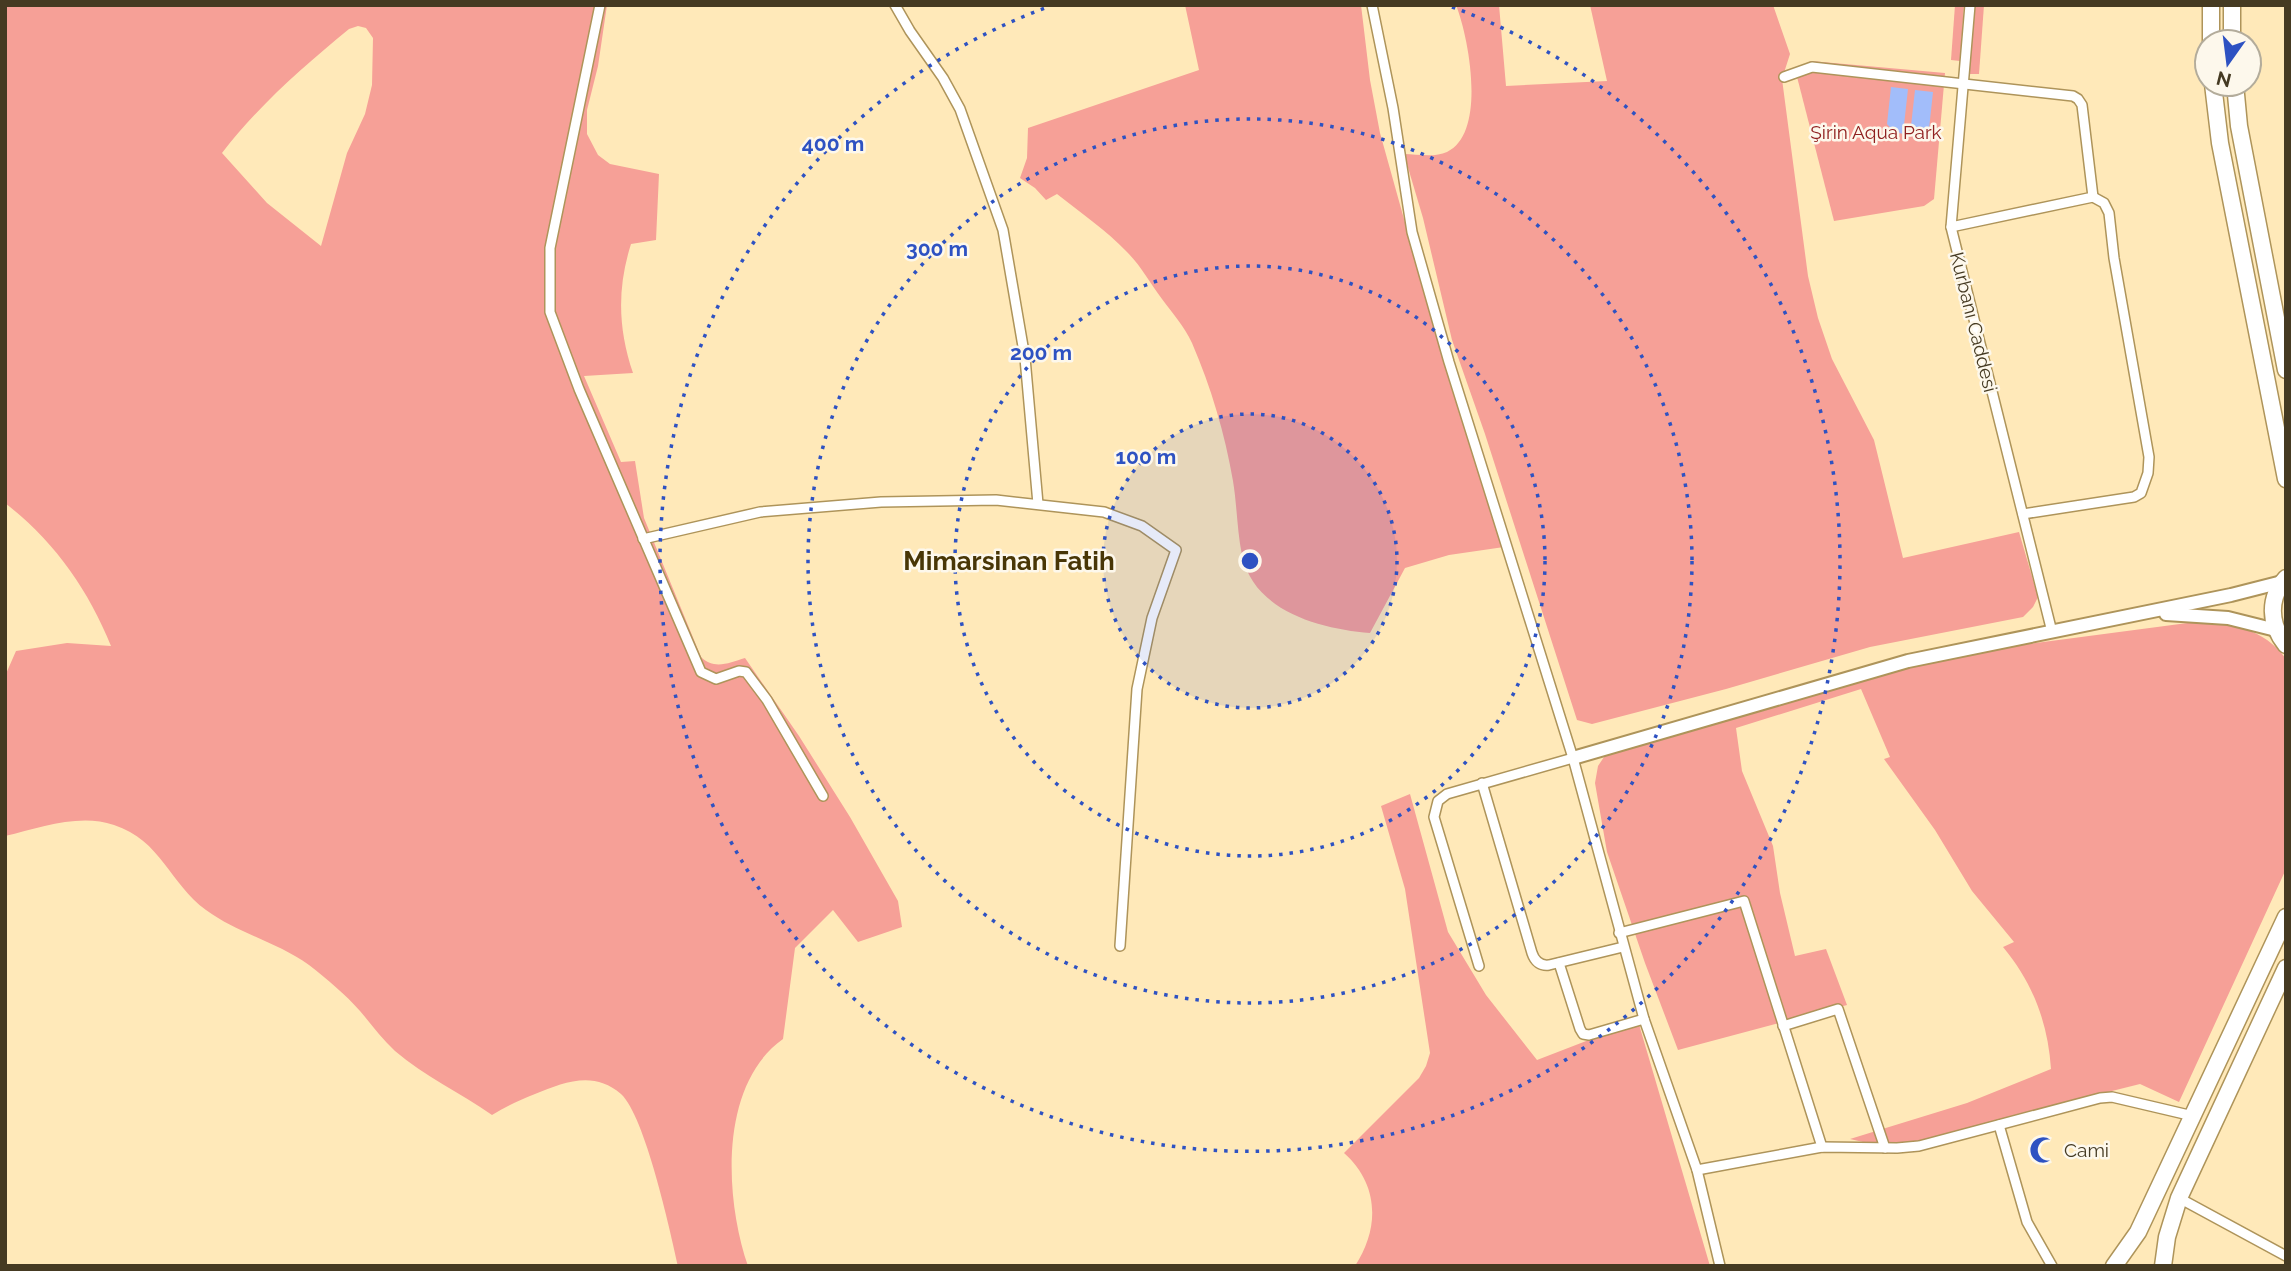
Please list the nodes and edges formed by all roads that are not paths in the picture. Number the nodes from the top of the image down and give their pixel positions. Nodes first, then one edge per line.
1 (600, 5) edge
2 (895, 5) edge
3 (1371, 5) edge
4 (1970, 5) edge
5 (2211, 5) edge
6 (2232, 5) edge
7 (2211, 28) edge
8 (2232, 28) edge
9 (1784, 77) dead end
10 (1964, 85) junction
11 (2215, 98) edge
12 (2236, 98) edge
13 (2093, 197) junction
14 (1951, 227) junction
15 (2286, 370) edge
16 (2286, 479) edge
17 (1038, 505) junction
18 (2023, 514) junction
19 (643, 539) junction
20 (2284, 580) edge
21 (2145, 613) junction
22 (2276, 630) junction
23 (2052, 632) junction
24 (2285, 645) edge
25 (1573, 758) junction
26 (1482, 783) junction
27 (823, 796) dead end
28 (2286, 917) edge
29 (1619, 933) junction
30 (1120, 946) dead end
31 (1623, 947) junction
32 (1559, 963) junction
33 (1479, 966) dead end
34 (2286, 968) edge
35 (1644, 1019) junction
36 (1783, 1026) junction
37 (2193, 1116) junction
38 (1998, 1125) junction
39 (1822, 1147) junction
40 (1885, 1148) junction
41 (1697, 1170) junction
42 (2179, 1198) junction
43 (2286, 1256) edge
44 (1720, 1266) edge
45 (2052, 1266) edge
46 (2115, 1266) edge
47 (2163, 1266) edge

1 - 19 street
2 - 17 street
3 - 25 street
4 - 10 street, Kurbanı Caddesi
5 - 7 highway
6 - 8 highway
9 - 10 street
10 - 13 street
10 - 14 street, Kurbanı Caddesi
11 - 16 highway
12 - 15 highway
13 - 14 street
13 - 18 street
14 - 18 street, Kurbanı Caddesi
17 - 19 street
17 - 30 street
18 - 23 street, Kurbanı Caddesi
19 - 27 street
20 - 21 street
20 - 22 highway
21 - 22 street
21 - 23 street
22 - 24 highway
23 - 25 street
25 - 26 street
25 - 29 street
26 - 32 street
26 - 33 street
28 - 37 highway
29 - 31 street
29 - 36 street
31 - 32 street
31 - 35 street
32 - 35 street
34 - 42 highway
35 - 41 street
36 - 39 street
36 - 40 street
37 - 38 street
37 - 46 highway
38 - 40 street
38 - 45 street
39 - 40 street
39 - 41 street
41 - 44 street
42 - 43 street
42 - 47 highway

